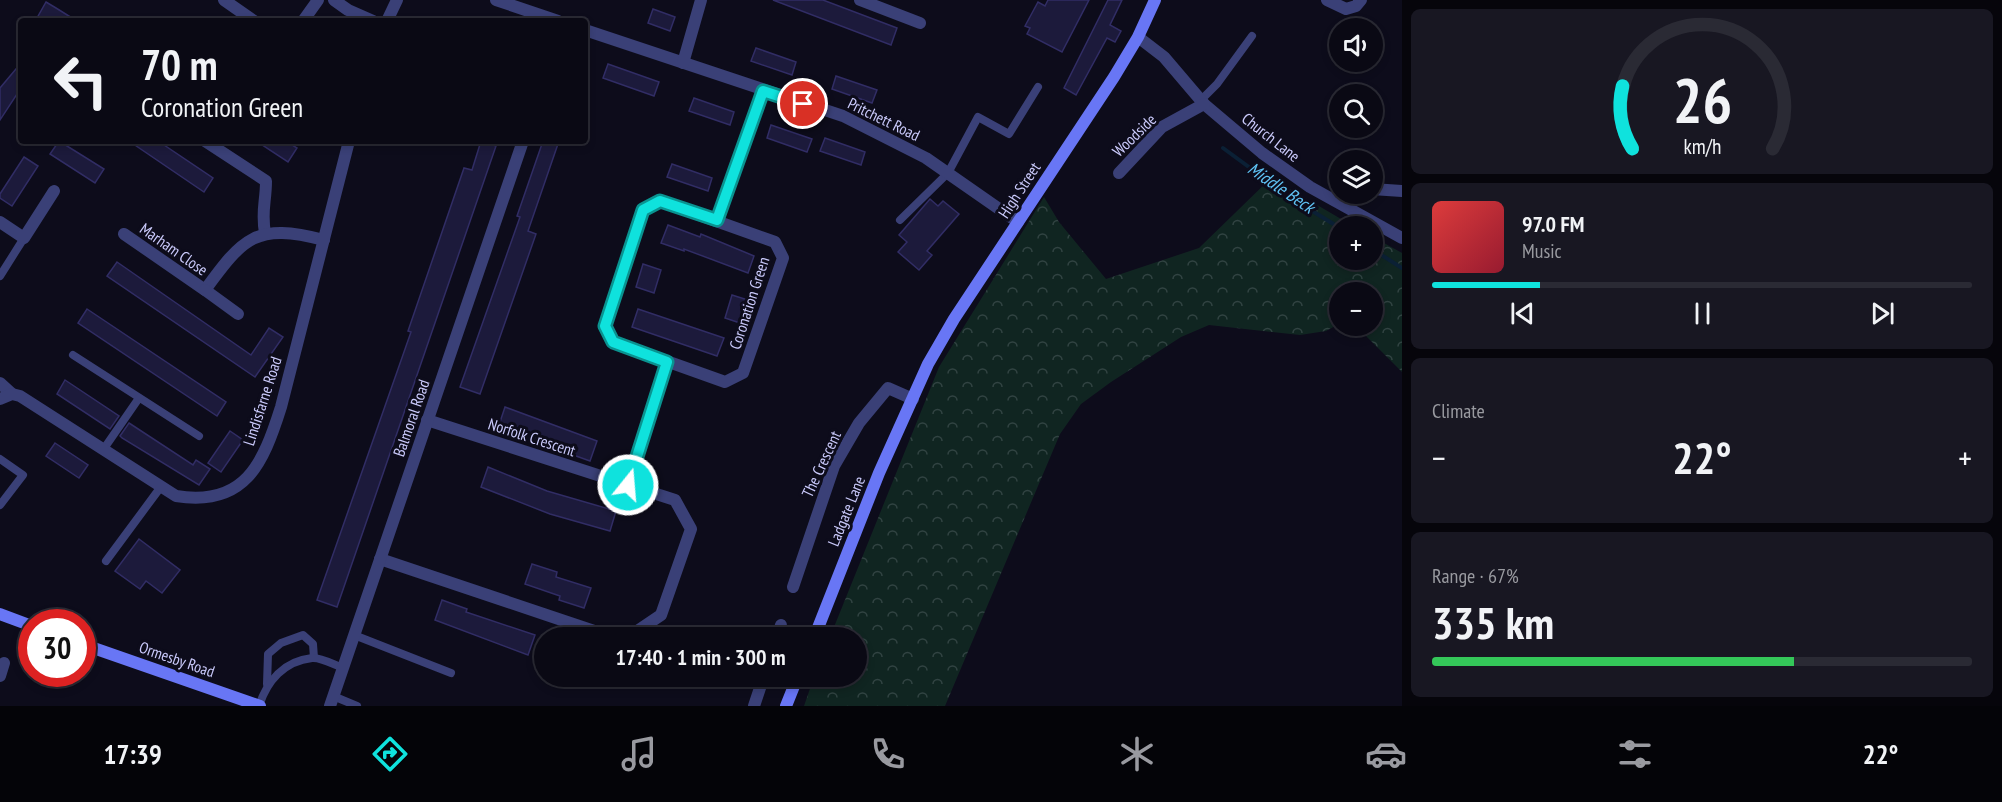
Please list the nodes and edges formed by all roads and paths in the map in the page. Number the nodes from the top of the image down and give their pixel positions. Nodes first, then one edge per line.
1 (224, 0) edge
2 (318, 0) edge
3 (334, 0) edge
4 (398, 0) edge
5 (496, 0) edge
6 (701, 0) edge
7 (860, 0) edge
8 (1155, 0) edge
9 (1327, 0) edge
10 (1361, 0) edge
11 (250, 18) edge
12 (305, 18) edge
13 (366, 18) edge
14 (389, 18) edge
15 (549, 18) edge
16 (920, 23) dead end
17 (588, 31) edge
18 (1252, 36) dead end
19 (1138, 37) junction
20 (683, 63) junction
21 (1038, 87) dead end
22 (763, 91) junction
23 (1203, 102) junction
24 (210, 144) edge
25 (348, 144) edge
26 (522, 144) edge
27 (948, 173) junction
28 (1119, 173) dead end
29 (1383, 190) edge
30 (54, 191) dead end
31 (1402, 191) edge
32 (1326, 196) junction
33 (1329, 196) edge
34 (717, 220) junction
35 (900, 220) dead end
36 (0, 222) edge
37 (1018, 222) junction
38 (264, 233) junction
39 (124, 234) dead end
40 (24, 238) junction
41 (1402, 238) edge
42 (324, 240) junction
43 (0, 276) edge
44 (205, 290) junction
45 (238, 314) dead end
46 (73, 355) dead end
47 (667, 362) junction
48 (0, 383) edge
49 (6, 397) edge
50 (139, 398) junction
51 (913, 399) junction
52 (428, 420) junction
53 (199, 436) dead end
54 (103, 450) junction
55 (0, 459) edge
56 (628, 485) junction
57 (160, 488) junction
58 (0, 505) edge
59 (380, 559) junction
60 (106, 561) dead end
61 (793, 587) dead end
62 (0, 614) edge
63 (18, 621) edge
64 (582, 627) edge
65 (643, 627) edge
66 (818, 627) edge
67 (354, 635) junction
68 (96, 649) edge
69 (314, 658) junction
70 (343, 668) junction
71 (451, 673) dead end
72 (267, 684) junction
73 (760, 687) edge
74 (794, 687) edge
75 (332, 701) edge
76 (259, 706) edge
77 (357, 706) edge
78 (754, 706) edge
79 (786, 706) edge

1 - 11 street
2 - 12 street
3 - 13 street
4 - 14 street
5 - 15 street
6 - 20 street
7 - 16 street
8 - 19 main road, High Street
9 - 10 street
17 - 20 street, Pritchett Road
18 - 23 lane
19 - 23 street, Church Lane
19 - 37 main road, High Street
20 - 22 street, Pritchett Road
21 - 27 lane
22 - 27 street, Pritchett Road
22 - 34 street
23 - 28 street, Woodside
23 - 32 street, Church Lane
24 - 38 street
25 - 42 street, Lindisfarne Road
26 - 52 street, Balmoral Road
27 - 35 lane
27 - 37 street, Pritchett Road
29 - 31 street
30 - 40 street
32 - 33 street
32 - 41 street, Church Lane
34 - 47 street, Coronation Green
34 - 47 street, Coronation Green
36 - 40 street
37 - 51 main road, High Street
38 - 42 street
38 - 44 street, Marham Close
39 - 44 street, Marham Close
40 - 43 lane
42 - 57 street, Lindisfarne Road
44 - 45 street, Marham Close
46 - 50 lane
47 - 56 street
48 - 49 street, Lindisfarne Road
49 - 54 street, Lindisfarne Road
50 - 53 lane
50 - 54 lane
51 - 61 street, The Crescent
51 - 66 main road, Ladgate Lane
52 - 56 street, Norfolk Crescent
52 - 59 street, Balmoral Road
54 - 57 street, Lindisfarne Road
55 - 58 lane
56 - 65 street, Norfolk Crescent
57 - 60 lane
59 - 64 street
59 - 67 street, Balmoral Road
62 - 63 main road
67 - 70 street, Balmoral Road
67 - 71 lane
68 - 76 main road, Ormesby Road
69 - 70 lane
69 - 72 lane
69 - 72 lane
70 - 75 street, Balmoral Road
72 - 76 lane
73 - 78 street
74 - 79 main road
75 - 77 lane

